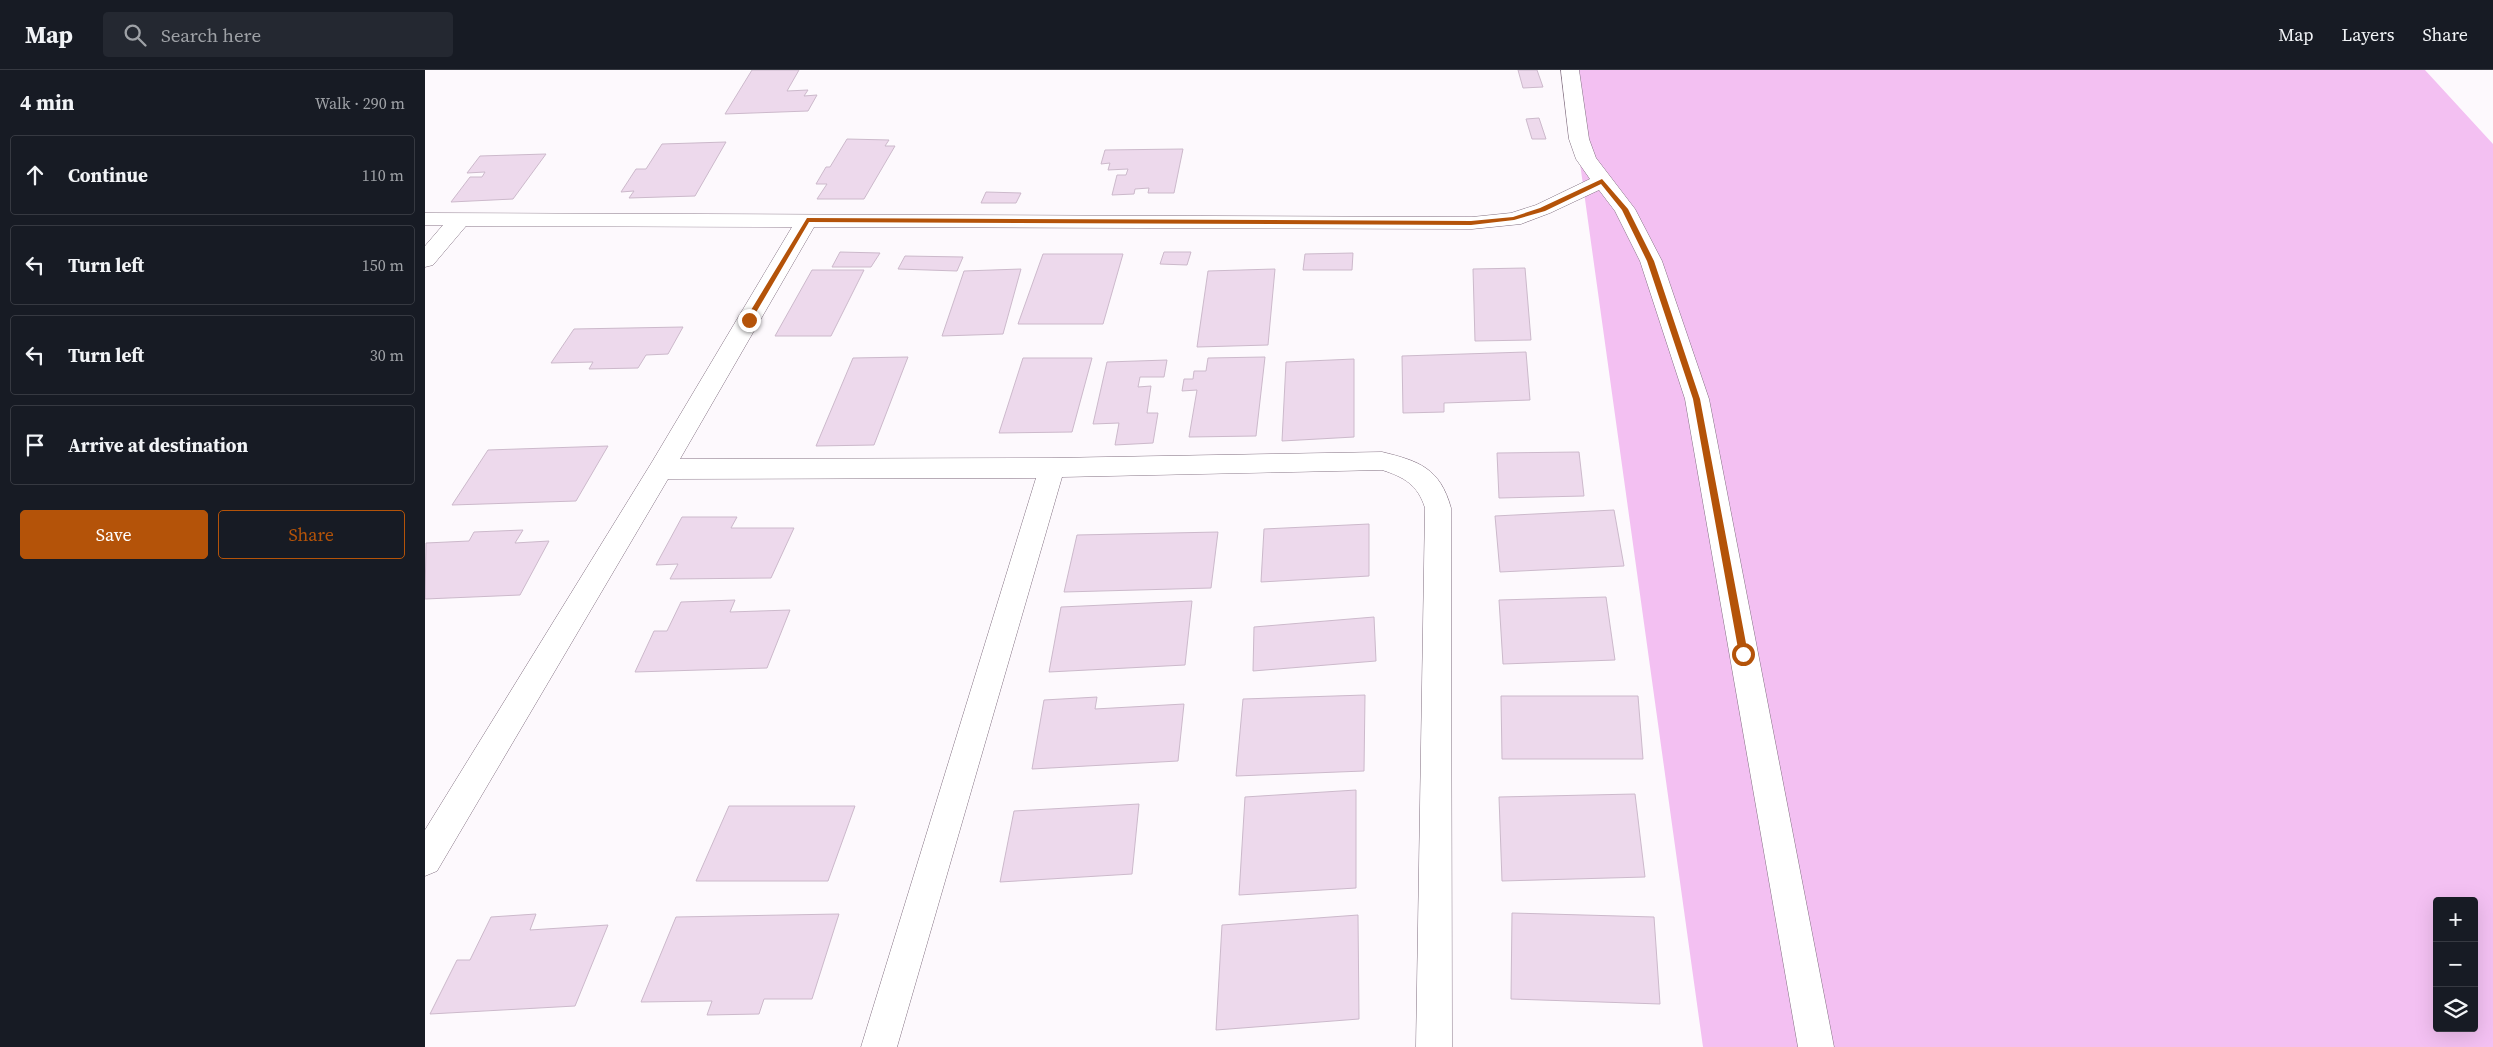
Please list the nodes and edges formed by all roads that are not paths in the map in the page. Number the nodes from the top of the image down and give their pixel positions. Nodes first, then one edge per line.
1 (1570, 70) edge
2 (1602, 181) junction
3 (425, 220) edge
4 (460, 220) junction
5 (807, 220) junction
6 (425, 260) edge
7 (1052, 468) junction
8 (661, 469) junction
9 (425, 860) edge
10 (879, 1047) edge
11 (1434, 1047) edge
12 (1816, 1047) edge

1 - 2 street
2 - 5 street
2 - 12 street
3 - 4 street
4 - 5 street
4 - 6 street
5 - 8 street
7 - 8 street
7 - 10 street
7 - 11 street
8 - 9 street

